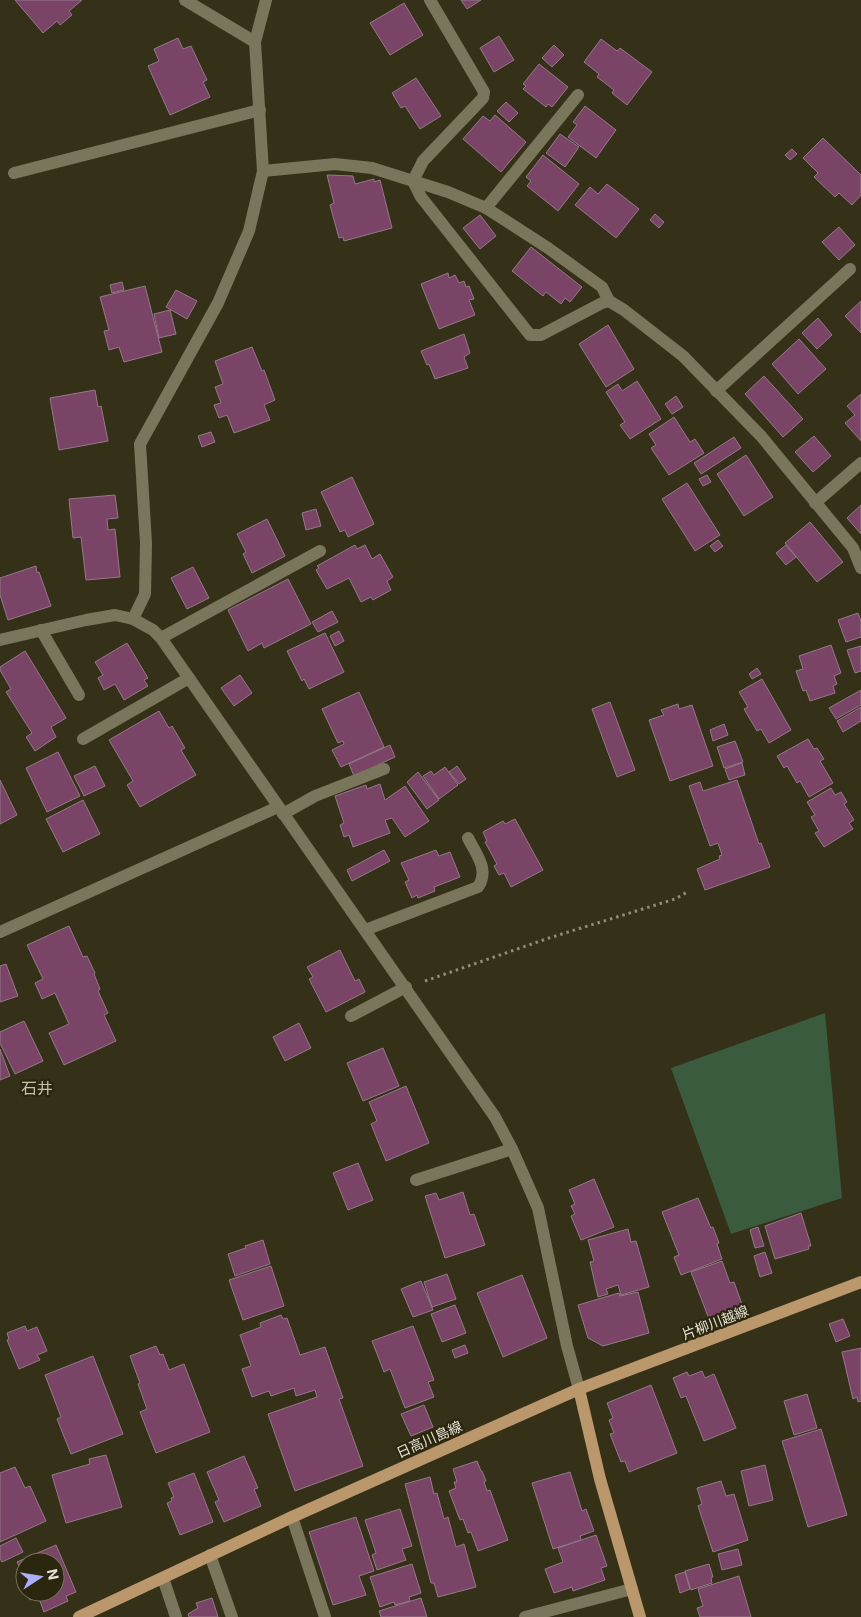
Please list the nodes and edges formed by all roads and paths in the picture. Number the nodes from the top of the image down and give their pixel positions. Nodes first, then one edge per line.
1 (185, 0) edge
2 (266, 0) edge
3 (430, 0) edge
4 (255, 42) junction
5 (578, 95) dead end
6 (260, 110) junction
7 (263, 172) junction
8 (14, 173) dead end
9 (413, 182) junction
10 (486, 208) junction
11 (850, 269) dead end
12 (609, 301) junction
13 (716, 391) junction
14 (861, 463) edge
15 (815, 503) junction
16 (320, 551) dead end
17 (861, 568) edge
18 (133, 618) junction
19 (41, 630) junction
20 (161, 638) junction
21 (0, 640) edge
22 (189, 678) junction
23 (79, 695) dead end
24 (83, 739) dead end
25 (384, 769) dead end
26 (280, 810) junction
27 (468, 838) dead end
28 (689, 891) dead end
29 (365, 930) junction
30 (0, 932) edge
31 (406, 987) junction
32 (352, 1016) dead end
33 (512, 1149) junction
34 (416, 1180) dead end
35 (861, 1282) edge
36 (579, 1390) junction
37 (292, 1517) junction
38 (210, 1556) junction
39 (162, 1578) junction
40 (632, 1590) junction
41 (78, 1617) edge
42 (176, 1617) edge
43 (232, 1617) edge
44 (326, 1617) edge
45 (525, 1617) edge
46 (640, 1617) edge

1 - 4 street
2 - 4 street
3 - 9 street
4 - 6 street
5 - 10 street
6 - 7 street
6 - 8 street
7 - 9 street
7 - 18 street
9 - 10 street
9 - 12 street
10 - 12 street
11 - 13 street
12 - 13 street
13 - 15 street
14 - 15 street
15 - 17 street
16 - 20 street
18 - 19 street
18 - 20 street
19 - 21 street
19 - 23 street
20 - 22 street
22 - 24 street
22 - 26 street
25 - 26 street
26 - 29 street
26 - 30 street
27 - 29 street
28 - 31 path
29 - 31 street
31 - 32 street
31 - 33 street
33 - 34 street
33 - 36 street
35 - 36 main road, 片柳川越線
36 - 37 main road, 日高川島線
36 - 40 main road
37 - 38 main road, 日高川島線
37 - 44 street
38 - 39 main road, 日高川島線
38 - 43 street
39 - 41 main road, 日高川島線
39 - 42 street
40 - 45 street
40 - 46 main road

